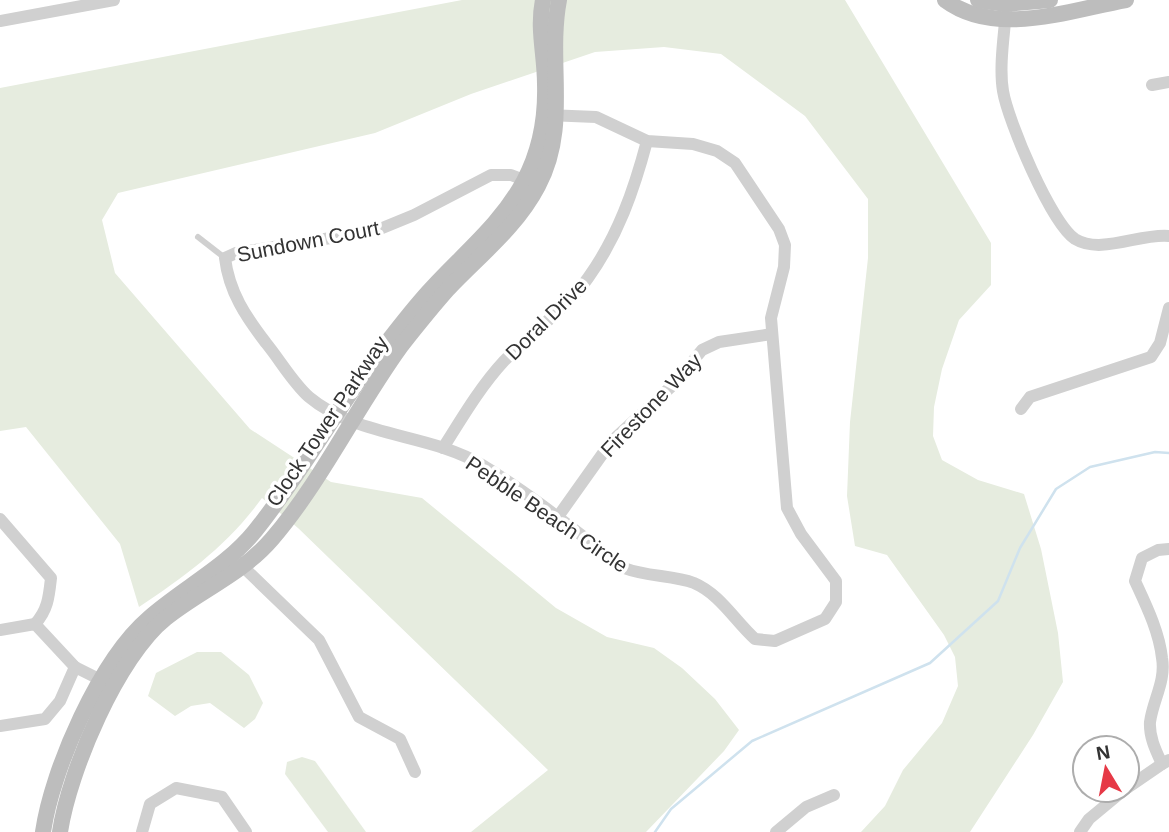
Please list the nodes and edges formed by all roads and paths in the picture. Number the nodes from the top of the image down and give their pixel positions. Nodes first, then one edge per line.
1 (114, 0) edge
2 (543, 0) edge
3 (559, 0) edge
4 (945, 0) edge
5 (978, 0) edge
6 (1050, 0) edge
7 (1126, 0) edge
8 (1006, 2) edge
9 (0, 21) edge
10 (1005, 21) junction
11 (1169, 82) edge
12 (1153, 85) dead end
13 (550, 115) junction
14 (647, 141) junction
15 (531, 183) junction
16 (1169, 236) edge
17 (198, 237) dead end
18 (225, 258) junction
19 (1169, 308) edge
20 (772, 334) junction
21 (1021, 409) dead end
22 (335, 412) junction
23 (351, 421) junction
24 (443, 448) junction
25 (557, 518) junction
26 (0, 519) edge
27 (1169, 549) edge
28 (231, 555) junction
29 (243, 568) junction
30 (35, 624) junction
31 (0, 630) edge
32 (75, 667) junction
33 (107, 682) junction
34 (0, 726) edge
35 (1165, 762) edge
36 (415, 772) dead end
37 (1141, 779) edge
38 (834, 795) dead end
39 (1108, 804) edge
40 (43, 832) edge
41 (60, 832) edge
42 (142, 832) edge
43 (246, 832) edge
44 (776, 832) edge
45 (1080, 832) edge

1 - 9 street
2 - 13 street, Clock Tower Parkway
3 - 13 street, Clock Tower Parkway
4 - 10 street
5 - 8 street
6 - 8 street
7 - 10 street
8 - 10 street
10 - 16 street
11 - 12 street
13 - 14 street, Pebble Beach Circle
13 - 15 street, Clock Tower Parkway
14 - 20 street, Pebble Beach Circle
14 - 24 street, Doral Drive
15 - 18 street, Sundown Court
15 - 22 street, Clock Tower Parkway
15 - 23 street, Clock Tower Parkway
17 - 18 lane, Sundown Court
18 - 22 street, Pebble Beach Circle
19 - 21 street
20 - 25 street, Firestone Way
20 - 25 street, Pebble Beach Circle
22 - 23 street, Pebble Beach Circle
22 - 28 street, Clock Tower Parkway
23 - 24 street, Pebble Beach Circle
23 - 29 street, Clock Tower Parkway
24 - 25 street, Pebble Beach Circle
26 - 30 street
27 - 35 street
28 - 29 street
28 - 33 street, Clock Tower Parkway
29 - 33 street, Clock Tower Parkway
29 - 36 street
30 - 31 street
30 - 32 street
32 - 33 street
32 - 34 street
33 - 40 street, Clock Tower Parkway
33 - 41 street, Clock Tower Parkway
35 - 37 street
38 - 44 street
39 - 45 street
42 - 43 street

